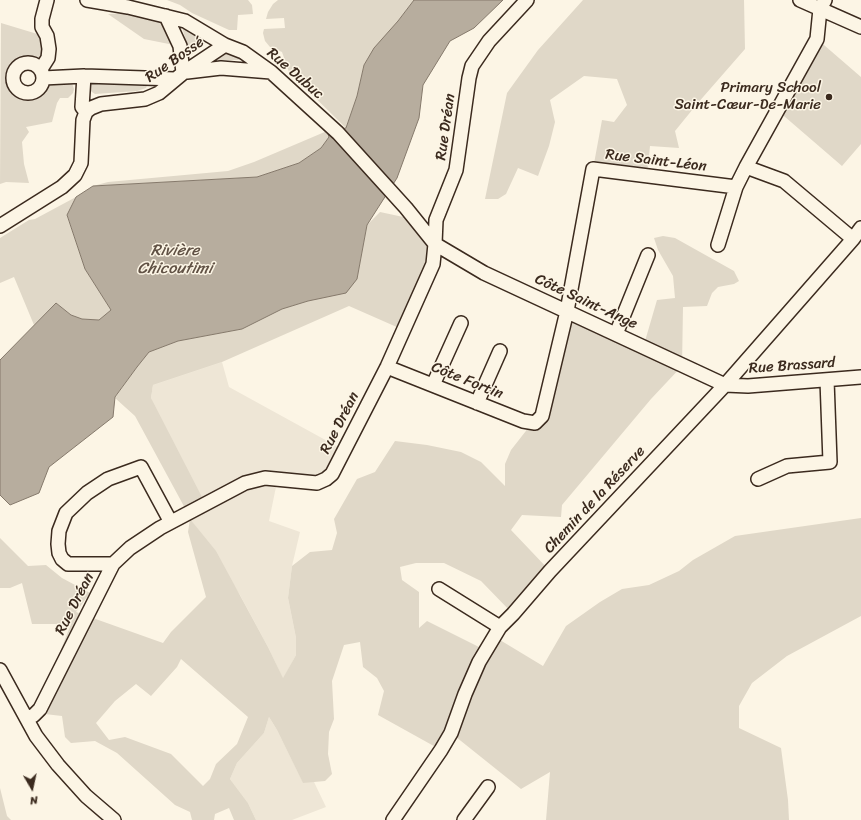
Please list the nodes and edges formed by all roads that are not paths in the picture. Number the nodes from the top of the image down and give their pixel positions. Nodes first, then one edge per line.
1 (47, 0) edge
2 (87, 0) edge
3 (527, 0) edge
4 (800, 0) edge
5 (823, 5) edge
6 (166, 16) junction
7 (861, 28) edge
8 (225, 45) junction
9 (271, 72) junction
10 (84, 76) junction
11 (180, 76) junction
12 (86, 112) junction
13 (746, 166) junction
14 (736, 187) junction
15 (0, 226) edge
16 (861, 228) edge
17 (853, 239) junction
18 (435, 244) junction
19 (718, 245) dead end
20 (648, 255) dead end
21 (567, 311) junction
22 (461, 323) dead end
23 (616, 334) junction
24 (500, 351) dead end
25 (387, 367) junction
26 (861, 377) edge
27 (827, 380) junction
28 (433, 385) junction
29 (725, 385) junction
30 (477, 403) junction
31 (536, 423) joint
32 (758, 479) dead end
33 (168, 517) dead end
34 (114, 564) junction
35 (439, 589) dead end
36 (500, 626) junction
37 (0, 670) edge
38 (27, 719) junction
39 (488, 787) dead end
40 (114, 820) edge
41 (393, 820) edge
42 (464, 820) edge

1 - 10 street
2 - 6 street, Rue Dubuc
3 - 18 street, Rue Dréan
4 - 5 street
5 - 7 street
5 - 13 street
6 - 8 street, Rue Dubuc
6 - 11 street
8 - 9 street, Rue Dubuc
8 - 11 street, Rue Bossé
9 - 11 street
9 - 18 street, Rue Dubuc
10 - 11 street
10 - 12 street
11 - 12 street, Rue Bossé
12 - 15 street
13 - 14 street
13 - 17 street
14 - 19 street
14 - 21 street, Rue Saint-Léon
16 - 17 street, Chemin de la Réserve
17 - 29 street, Chemin de la Réserve
18 - 21 street, Côte Saint-Ange
18 - 25 street, Rue Dréan
20 - 23 street
21 - 23 street, Côte Saint-Ange
21 - 31 street, Rue Saint-Léon
22 - 28 street
23 - 29 street, Côte Saint-Ange
24 - 30 street
25 - 28 street, Côte Fortin
25 - 34 street, Rue Dréan
26 - 27 street, Rue Brassard
27 - 29 street, Rue Brassard
27 - 32 street
28 - 30 street, Côte Fortin
29 - 36 street, Chemin de la Réserve
30 - 31 street, Côte Fortin
33 - 34 street
34 - 38 street, Rue Dréan
35 - 36 street
36 - 41 street, Chemin de la Réserve
37 - 38 street
38 - 40 street
39 - 42 street

